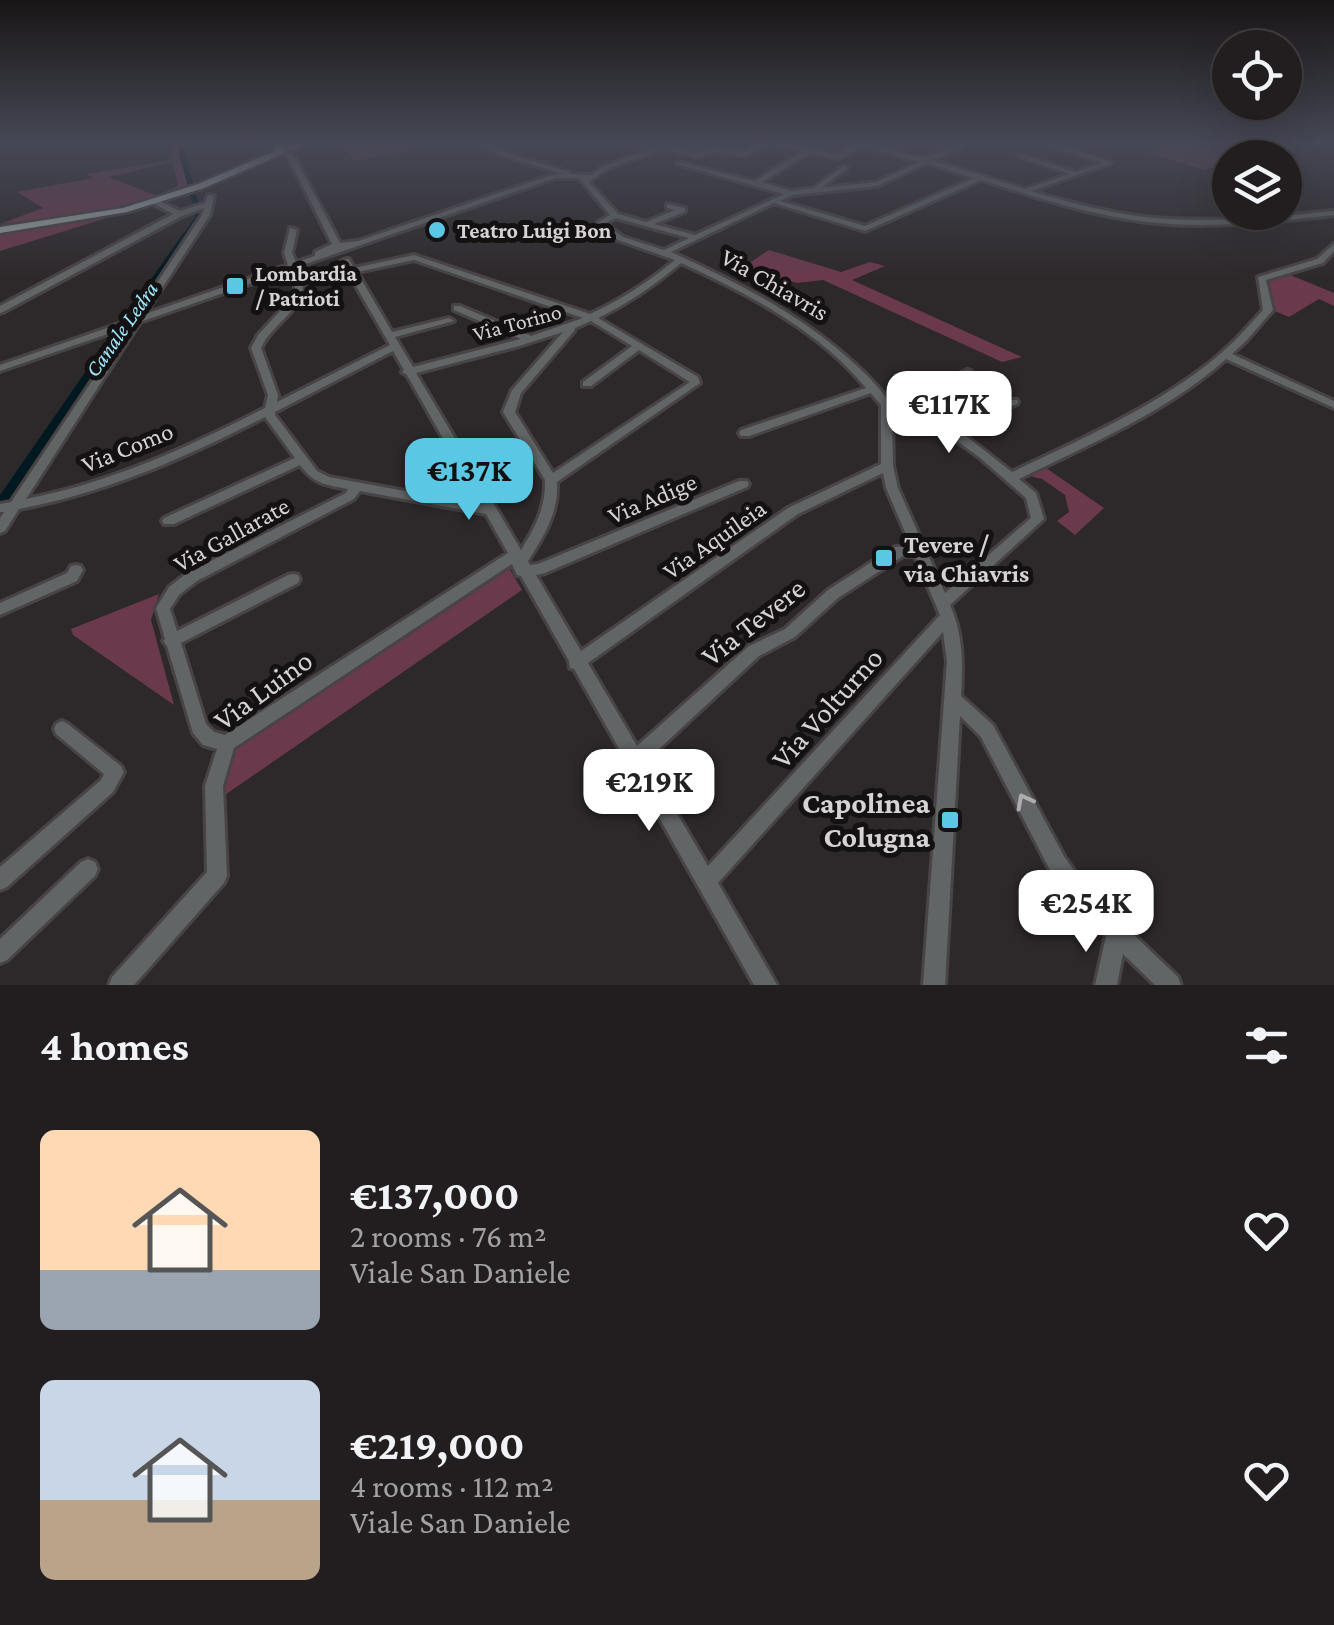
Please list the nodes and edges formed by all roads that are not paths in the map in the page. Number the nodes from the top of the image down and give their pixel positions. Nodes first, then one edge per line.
1 (193, 188) edge
2 (310, 188) edge
3 (518, 188) edge
4 (595, 188) edge
5 (773, 188) edge
6 (816, 188) edge
7 (958, 188) edge
8 (1015, 188) edge
9 (1035, 188) edge
10 (1026, 191) junction
11 (791, 193) junction
12 (773, 200) junction
13 (155, 201) junction
14 (670, 206) dead end
15 (1334, 213) edge
16 (178, 214) junction
17 (611, 214) junction
18 (648, 224) junction
19 (0, 228) edge
20 (294, 230) dead end
21 (692, 236) junction
22 (1334, 246) edge
23 (663, 252) junction
24 (338, 254) junction
25 (680, 261) junction
26 (296, 265) junction
27 (299, 283) junction
28 (457, 308) dead end
29 (0, 310) edge
30 (592, 318) junction
31 (136, 321) junction
32 (448, 321) dead end
33 (571, 330) junction
34 (531, 340) junction
35 (391, 342) junction
36 (640, 346) junction
37 (1228, 356) junction
38 (0, 368) edge
39 (407, 372) junction
40 (966, 373) dead end
41 (587, 384) dead end
42 (873, 388) junction
43 (1013, 402) dead end
44 (1334, 405) edge
45 (268, 408) junction
46 (894, 410) junction
47 (950, 430) junction
48 (745, 434) dead end
49 (302, 460) junction
50 (887, 466) junction
51 (1010, 478) junction
52 (550, 480) junction
53 (742, 484) dead end
54 (356, 488) junction
55 (7, 507) edge
56 (486, 510) junction
57 (170, 521) dead end
58 (0, 528) edge
59 (920, 551) junction
60 (518, 564) junction
61 (76, 570) dead end
62 (293, 579) dead end
63 (0, 609) edge
64 (945, 609) junction
65 (171, 641) junction
66 (576, 663) junction
67 (954, 700) junction
68 (62, 729) dead end
69 (226, 743) junction
70 (633, 761) junction
71 (88, 869) dead end
72 (0, 880) edge
73 (706, 882) junction
74 (1116, 936) junction
75 (0, 953) edge
76 (120, 985) edge
77 (766, 985) edge
78 (934, 985) edge
79 (1106, 985) edge
80 (1170, 985) edge

1 - 13 main road
2 - 24 street
3 - 24 street
4 - 17 street
5 - 11 street
6 - 11 street
7 - 12 street
8 - 10 street
9 - 10 street
10 - 15 street
11 - 12 street
12 - 21 street
13 - 16 street
13 - 19 main road
14 - 18 street
16 - 29 street
16 - 31 street
17 - 18 street
17 - 23 street, Via Chiavris
18 - 21 street
20 - 26 street
21 - 23 street
22 - 37 street
23 - 25 street, Via Chiavris
24 - 26 street
24 - 27 street
24 - 30 street
24 - 35 street
25 - 30 street, Via Torino
25 - 42 street, Via Chiavris
26 - 27 street
26 - 31 street
27 - 45 street
28 - 34 street
30 - 33 street, Via Torino
30 - 36 street
31 - 38 street
31 - 55 street
32 - 35 street, Via Como
33 - 34 street, Via Torino
33 - 52 street
34 - 39 street, Via Torino
35 - 39 street
35 - 45 street, Via Como
36 - 41 street
36 - 52 street
37 - 44 street
37 - 51 street
39 - 56 street
40 - 46 street
42 - 46 street, Via Chiavris
42 - 48 street
43 - 47 street
45 - 49 street
45 - 55 street, Via Como
46 - 47 street
46 - 50 street
47 - 51 street
49 - 54 street
49 - 57 street
50 - 59 street
50 - 66 street, Via Aquileia
51 - 64 street, Via Volturno
52 - 60 street
53 - 60 street, Via Adige
54 - 56 street
54 - 65 street, Via Gallarate
55 - 58 street
56 - 60 street
59 - 64 street
59 - 70 street, Via Tevere
60 - 66 street
60 - 69 street, Via Luino
61 - 63 street
62 - 65 street
64 - 67 street
64 - 73 street, Via Volturno
65 - 69 street, Via Gallarate
66 - 70 street
74 -> 67 street
67 - 78 street
68 - 72 street
69 - 76 street, Via Luino
70 - 73 street
71 - 75 street
73 - 77 street
74 - 79 street
74 - 80 street

